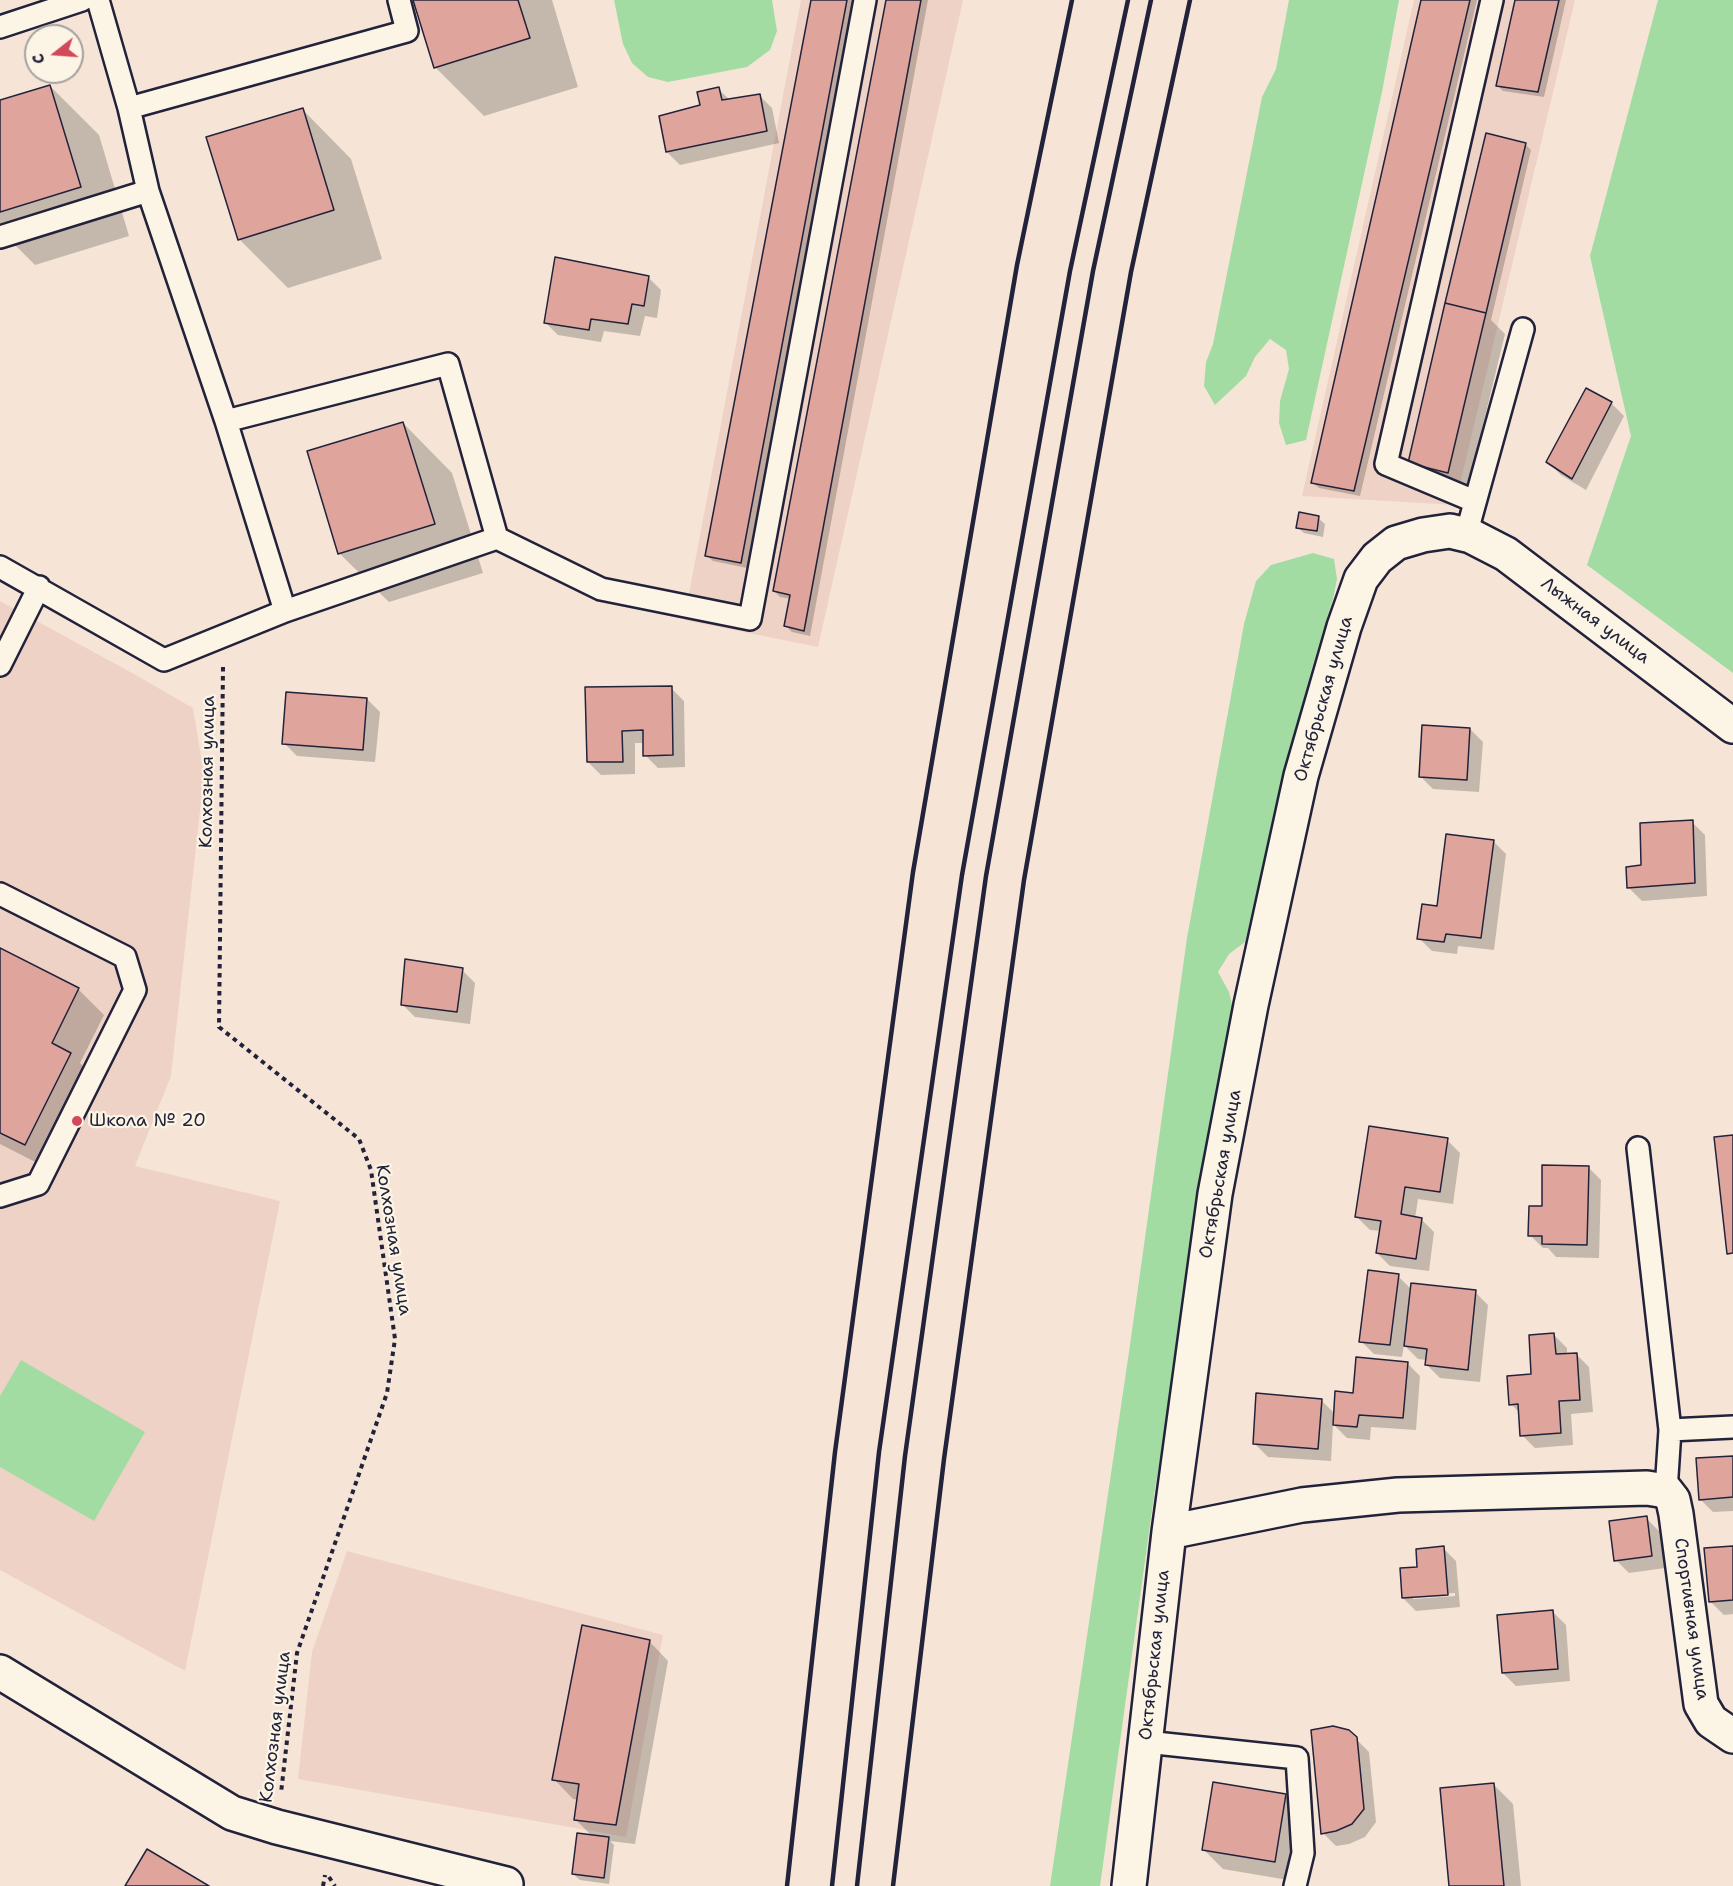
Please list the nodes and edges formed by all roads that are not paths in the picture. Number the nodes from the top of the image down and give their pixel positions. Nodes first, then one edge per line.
1 (82, 0) edge
2 (98, 0) edge
3 (399, 0) edge
4 (865, 0) edge
5 (1492, 0) edge
6 (0, 27) edge
7 (129, 108) junction
8 (148, 191) junction
9 (0, 237) edge
10 (1523, 329) dead end
11 (226, 421) junction
12 (1474, 501) junction
13 (1458, 533) junction
14 (497, 538) junction
15 (0, 567) edge
16 (39, 587) junction
17 (285, 612) junction
18 (3, 653) edge
19 (1733, 726) edge
20 (0, 894) edge
21 (1638, 1148) dead end
22 (0, 1196) edge
23 (1733, 1428) edge
24 (1670, 1430) junction
25 (1666, 1491) junction
26 (1169, 1532) junction
27 (0, 1672) edge
28 (1733, 1736) edge
29 (1146, 1742) junction
30 (506, 1884) dead end
31 (1129, 1886) edge
32 (1295, 1886) edge

1 - 6 lane
2 - 7 lane
3 - 7 lane
4 - 14 lane
5 - 12 lane
7 - 8 lane
8 - 9 lane
8 - 11 lane
10 - 12 lane
11 - 14 lane
11 - 17 lane
12 - 13 lane
13 - 19 street, Лыжная улица
13 - 26 street, Октябрьская улица
14 - 17 lane
15 - 16 lane
16 - 17 lane
16 - 18 lane
20 - 22 lane
21 - 24 lane
23 - 24 lane
24 - 25 lane
25 - 26 street
25 - 28 street, Спортивная улица
26 - 29 street, Октябрьская улица
27 - 30 street
29 - 31 street, Октябрьская улица
29 - 32 lane

